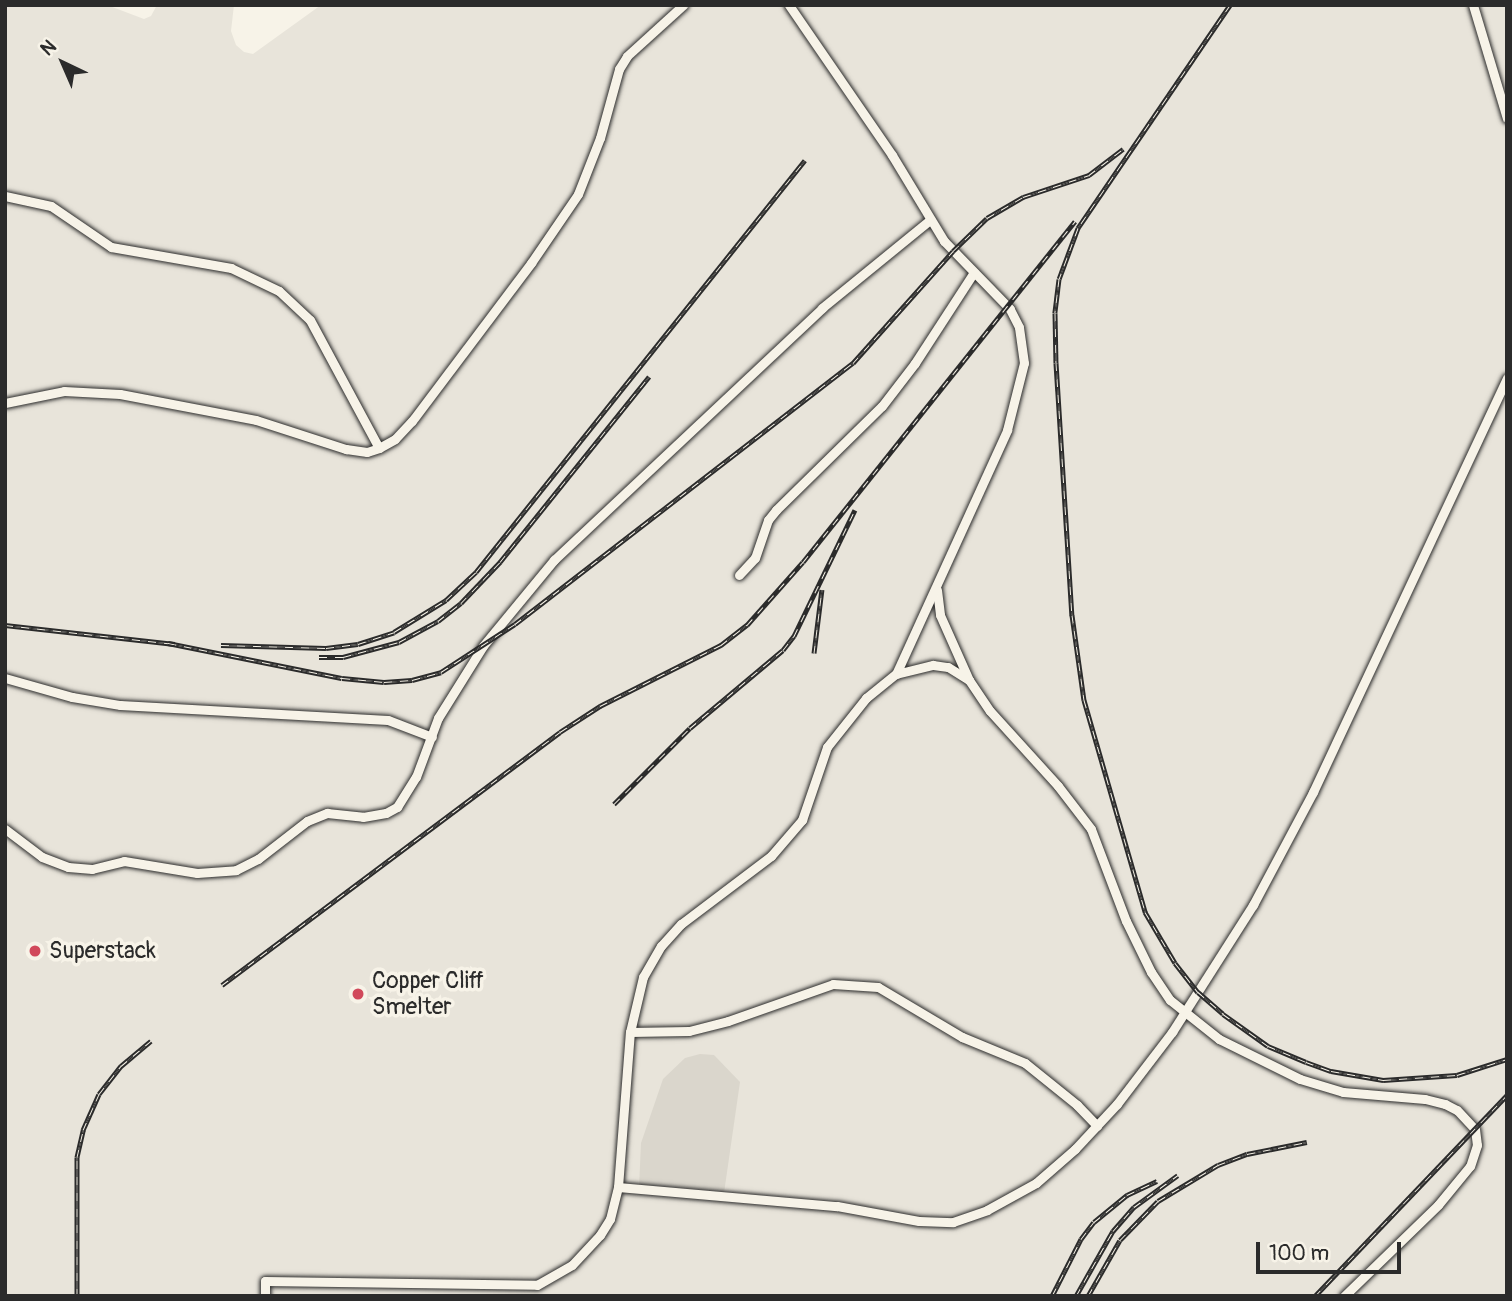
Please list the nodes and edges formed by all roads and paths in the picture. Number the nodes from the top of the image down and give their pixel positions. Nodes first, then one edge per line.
1 (683, 5) edge
2 (789, 5) edge
3 (1473, 5) edge
4 (1507, 118) edge
5 (5, 196) edge
6 (930, 220) junction
7 (974, 272) junction
8 (1507, 378) edge
9 (5, 402) edge
10 (379, 448) junction
11 (739, 575) dead end
12 (937, 588) junction
13 (897, 674) junction
14 (5, 678) edge
15 (969, 680) junction
16 (432, 737) junction
17 (5, 829) edge
18 (1185, 1013) junction
19 (629, 1031) junction
20 (1097, 1126) junction
21 (618, 1187) junction
22 (265, 1296) edge
23 (1345, 1296) edge

1 - 10 street
2 - 6 street
3 - 4 street
5 - 10 street
6 - 7 street
6 - 16 street
7 - 11 street
7 - 12 street
8 - 18 street
9 - 10 street
12 - 13 street
12 - 15 street
13 - 15 street
13 - 19 street
14 - 16 street
15 - 18 street
16 - 17 street
18 - 20 street
18 - 23 street
19 - 20 street
19 - 21 street
20 - 21 street
21 - 22 street

